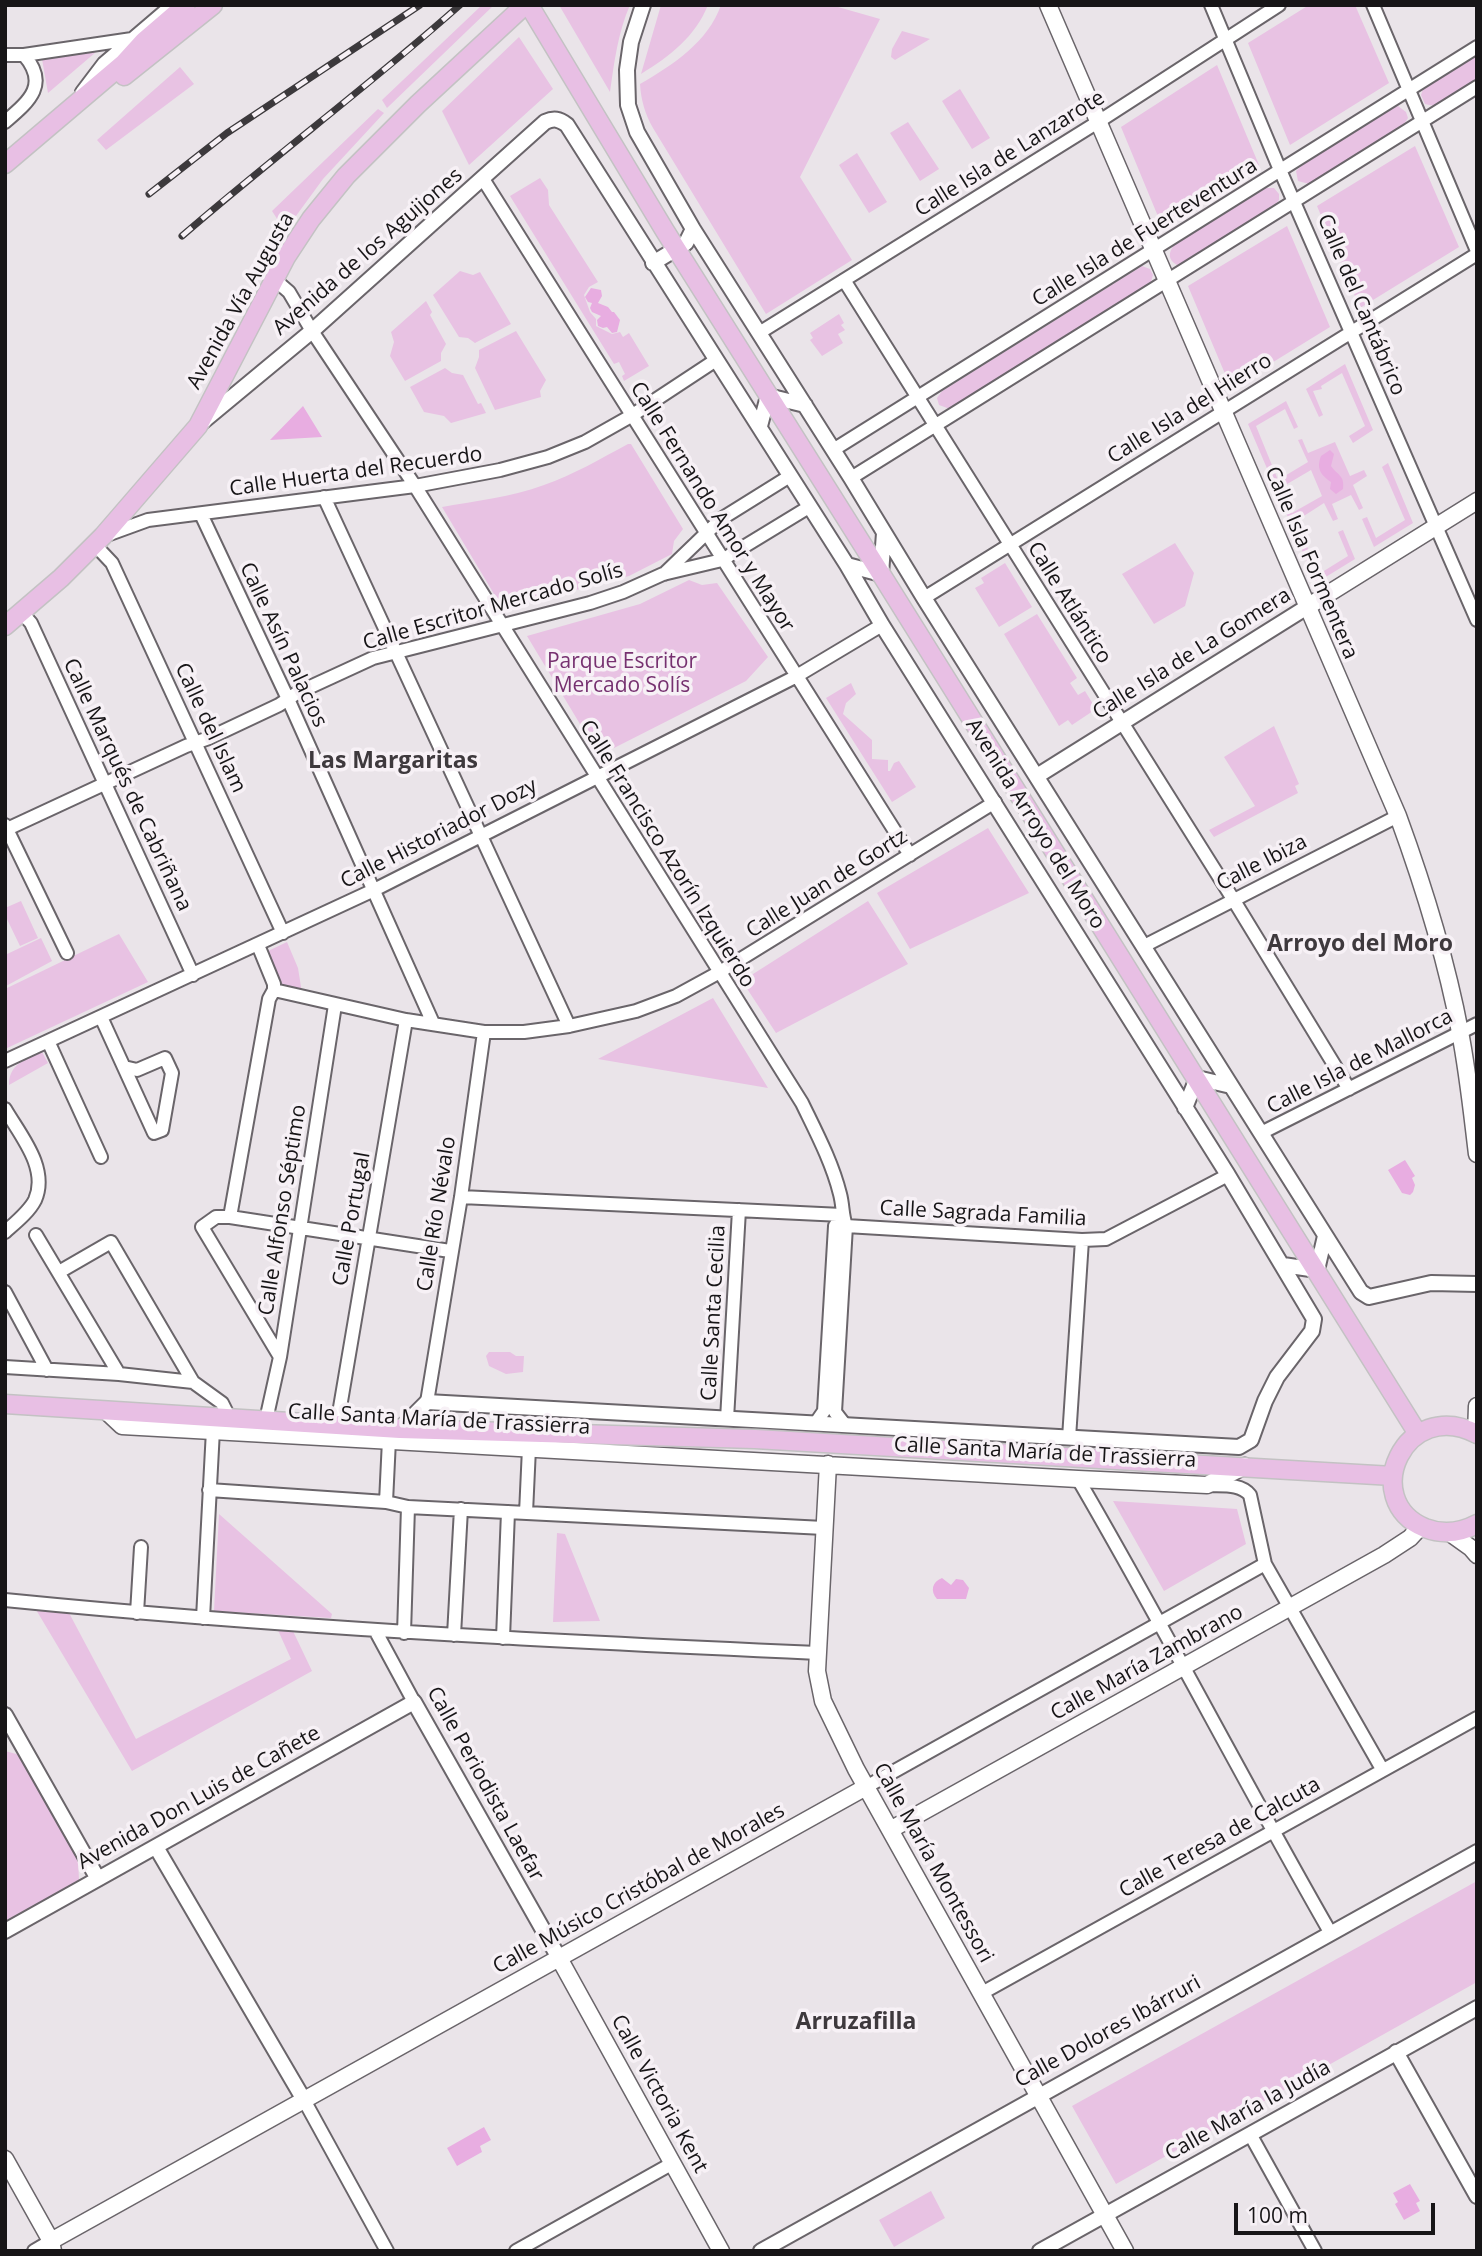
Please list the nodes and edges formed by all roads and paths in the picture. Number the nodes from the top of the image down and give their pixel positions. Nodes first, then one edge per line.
1 (172, 5) edge
2 (186, 5) edge
3 (198, 5) edge
4 (213, 5) edge
5 (527, 5) edge
6 (643, 5) edge
7 (1048, 5) edge
8 (1211, 5) edge
9 (1279, 5) edge
10 (1373, 5) edge
11 (1225, 38) junction
12 (132, 39) junction
13 (1477, 47) edge
14 (5, 55) edge
15 (24, 55) junction
16 (124, 63) junction
17 (1477, 87) edge
18 (1410, 89) junction
19 (68, 110) junction
20 (1422, 121) junction
21 (5, 122) edge
22 (1098, 122) junction
23 (567, 125) joint
24 (5, 164) edge
25 (1280, 170) junction
26 (483, 179) junction
27 (1295, 201) junction
28 (692, 229) junction
29 (676, 249) junction
30 (1154, 250) junction
31 (1477, 253) edge
32 (653, 262) junction
33 (274, 279) junction
34 (844, 279) junction
35 (1168, 281) junction
36 (312, 331) junction
37 (1352, 332) junction
38 (759, 333) junction
39 (716, 359) junction
40 (768, 397) junction
41 (918, 397) junction
42 (805, 405) junction
43 (1223, 412) junction
44 (631, 416) junction
45 (936, 425) junction
46 (198, 426) junction
47 (760, 426) junction
48 (834, 450) junction
49 (790, 476) junction
50 (851, 478) junction
51 (415, 486) junction
52 (324, 497) junction
53 (1477, 501) edge
54 (809, 507) junction
55 (201, 514) junction
56 (1437, 526) junction
57 (707, 532) junction
58 (884, 533) junction
59 (99, 540) junction
60 (1010, 543) junction
61 (722, 560) junction
62 (847, 565) junction
63 (665, 574) junction
64 (881, 574) junction
65 (924, 598) junction
66 (1307, 607) junction
67 (22, 613) junction
68 (1477, 620) edge
69 (500, 625) junction
70 (882, 625) junction
71 (5, 626) edge
72 (395, 651) junction
73 (967, 665) junction
74 (939, 666) junction
75 (795, 677) junction
76 (288, 699) junction
77 (1121, 723) junction
78 (195, 743) junction
79 (597, 776) junction
80 (1037, 776) junction
81 (105, 784) junction
82 (995, 802) junction
83 (1398, 816) junction
84 (6, 828) edge
85 (480, 835) junction
86 (910, 855) junction
87 (374, 890) junction
88 (1233, 899) junction
89 (283, 933) junction
90 (258, 945) junction
91 (1144, 946) junction
92 (67, 953) dead end
93 (718, 973) junction
94 (193, 975) junction
95 (274, 990) junction
96 (335, 1005) junction
97 (101, 1017) junction
98 (406, 1020) junction
99 (433, 1023) junction
100 (1477, 1024) edge
101 (569, 1026) junction
102 (484, 1032) junction
103 (1460, 1032) junction
104 (48, 1041) junction
105 (5, 1061) edge
106 (124, 1067) junction
107 (1197, 1078) junction
108 (1231, 1086) junction
109 (1349, 1089) junction
110 (1185, 1108) junction
111 (5, 1109) edge
112 (1261, 1133) junction
113 (1477, 1154) edge
114 (101, 1157) dead end
115 (1227, 1175) junction
116 (461, 1197) junction
117 (739, 1210) junction
118 (230, 1217) junction
119 (844, 1221) junction
120 (299, 1228) junction
121 (5, 1232) edge
122 (36, 1235) dead end
123 (1325, 1236) junction
124 (368, 1239) junction
125 (1082, 1240) junction
126 (450, 1251) junction
127 (1283, 1265) junction
128 (1317, 1270) junction
129 (59, 1272) junction
130 (1477, 1284) edge
131 (5, 1292) edge
132 (833, 1351) junction
133 (280, 1357) junction
134 (5, 1367) edge
135 (47, 1370) junction
136 (119, 1374) junction
137 (193, 1382) junction
138 (427, 1402) junction
139 (5, 1404) edge
140 (1477, 1406) edge
141 (106, 1411) junction
142 (229, 1417) junction
143 (727, 1419) junction
144 (266, 1420) junction
145 (782, 1422) junction
146 (815, 1424) junction
147 (337, 1425) junction
148 (845, 1425) junction
149 (886, 1428) junction
150 (213, 1430) junction
151 (395, 1434) junction
152 (1418, 1434) junction
153 (1477, 1434) edge
154 (1069, 1438) junction
155 (755, 1439) junction
156 (1180, 1444) junction
157 (529, 1448) junction
158 (907, 1448) junction
159 (776, 1462) junction
160 (828, 1464) junction
161 (1223, 1465) junction
162 (1245, 1466) junction
163 (879, 1467) junction
164 (1393, 1476) junction
165 (1078, 1479) junction
166 (1208, 1485) junction
167 (209, 1490) junction
168 (386, 1502) junction
169 (408, 1507) junction
170 (461, 1509) junction
171 (508, 1512) junction
172 (526, 1513) junction
173 (1477, 1524) edge
174 (1421, 1526) junction
175 (824, 1528) junction
176 (1450, 1532) junction
177 (141, 1547) dead end
178 (1477, 1555) edge
179 (1265, 1564) junction
180 (5, 1600) edge
181 (1291, 1608) junction
182 (137, 1613) junction
183 (203, 1618) junction
184 (1158, 1624) junction
185 (375, 1630) junction
186 (404, 1633) junction
187 (454, 1635) junction
188 (503, 1638) junction
189 (818, 1653) junction
190 (1183, 1667) junction
191 (414, 1702) junction
192 (5, 1715) edge
193 (1477, 1718) edge
194 (9, 1732) edge
195 (1382, 1769) junction
196 (866, 1787) junction
197 (890, 1830) junction
198 (1272, 1831) junction
199 (156, 1847) junction
200 (1477, 1852) edge
201 (98, 1879) junction
202 (5, 1931) edge
203 (1330, 1931) junction
204 (559, 1958) junction
205 (982, 1993) junction
206 (1477, 2008) edge
207 (1396, 2052) junction
208 (1038, 2095) junction
209 (304, 2100) junction
210 (1250, 2134) junction
211 (5, 2160) edge
212 (673, 2163) junction
213 (1477, 2196) edge
214 (1105, 2215) junction
215 (52, 2246) edge
216 (34, 2251) edge
217 (387, 2251) edge
218 (516, 2251) edge
219 (721, 2251) edge
220 (761, 2251) edge
221 (1040, 2251) edge
222 (1125, 2251) edge
223 (1315, 2251) edge

1 - 12 street
2 - 16 main road
3 - 16 main road
4 - 19 main road
5 - 29 main road, Avenida Arroyo del Moro
5 - 33 main road, Avenida Vía Augusta
6 - 28 street, Avenida Arroyo del Moro
7 - 22 main road, Calle Isla Formentera
8 - 11 street, Calle del Cantábrico
9 - 11 street, Calle Isla de Lanzarote
10 - 18 street
11 - 22 street, Calle Isla de Lanzarote
11 - 25 street, Calle del Cantábrico
12 - 15 street
12 - 19 street
13 - 18 street, Calle Isla de Fuerteventura
14 - 15 street
15 - 21 street
16 - 19 main road
17 - 20 street
18 - 20 street
18 - 25 street, Calle Isla de Fuerteventura
19 - 24 main road
20 - 27 street
20 - 31 street
22 - 30 main road, Calle Isla Formentera
22 - 34 street, Calle Isla de Lanzarote
23 - 26 street, Avenida de los Aguijones
23 - 32 street, Avenida Arroyo del Moro
25 - 27 street, Calle del Cantábrico
25 - 30 street, Calle Isla de Fuerteventura
26 - 36 street, Avenida de los Aguijones
26 - 44 street, Calle Fernando Amor y Mayor
27 - 35 street
27 - 37 street, Calle del Cantábrico
28 - 29 street
28 - 38 street, Avenida Arroyo del Moro
29 - 32 street
29 - 40 main road, Avenida Arroyo del Moro
30 - 35 main road, Calle Isla Formentera
30 - 41 street, Calle Isla de Fuerteventura
31 - 37 street, Calle Isla del Hierro
32 - 39 street, Avenida Arroyo del Moro
33 - 36 street, Calle Francisco Azorín Izquierdo
33 - 46 main road, Avenida Vía Augusta
34 - 38 street, Calle Isla de Lanzarote
34 - 41 street, Calle Atlántico
35 - 43 main road, Calle Isla Formentera
35 - 45 street
36 - 46 street, Avenida de los Aguijones
36 - 51 street, Calle Francisco Azorín Izquierdo
37 - 43 street, Calle Isla del Hierro
37 - 56 street, Calle del Cantábrico
38 - 42 street, Avenida Arroyo del Moro
39 - 44 street, Calle Huerta del Recuerdo
39 - 47 street, Avenida Arroyo del Moro
40 - 42 street
40 - 47 street
40 - 64 main road, Avenida Arroyo del Moro
41 - 45 street, Calle Atlántico
41 - 48 street, Calle Isla de Fuerteventura
42 - 48 street, Avenida Arroyo del Moro
43 - 60 street, Calle Isla del Hierro
43 - 66 main road, Calle Isla Formentera
44 - 51 street, Calle Huerta del Recuerdo
44 - 57 street, Calle Fernando Amor y Mayor
45 - 50 street
45 - 60 street, Calle Atlántico
46 - 59 main road, Avenida Vía Augusta
47 - 49 street, Avenida Arroyo del Moro
48 - 50 street, Avenida Arroyo del Moro
49 - 54 street, Avenida Arroyo del Moro
49 - 57 street, Calle Escritor Mercado Solís
50 - 58 street, Avenida Arroyo del Moro
51 - 52 street, Calle Huerta del Recuerdo
51 - 69 street, Calle Francisco Azorín Izquierdo
52 - 55 street, Calle Huerta del Recuerdo
52 - 72 street
53 - 56 main road, Calle Isla de La Gomera
54 - 61 street, Calle Escritor Mercado Solís
54 - 62 street, Avenida Arroyo del Moro
55 - 59 street, Calle Huerta del Recuerdo
55 - 76 street, Calle Asín Palacios
56 - 66 main road, Calle Isla de La Gomera
56 - 68 street, Calle del Cantábrico
57 - 61 street, Calle Fernando Amor y Mayor
57 - 63 street, Calle Escritor Mercado Solís
58 - 64 street
58 - 65 street, Avenida Arroyo del Moro
59 - 67 main road, Avenida Vía Augusta
59 - 78 street, Calle del Islam
60 - 65 street, Calle Isla del Hierro
60 - 77 street, Calle Atlántico
61 - 63 street, Calle Escritor Mercado Solís
61 - 75 street, Calle Fernando Amor y Mayor
62 - 64 street
62 - 70 street, Avenida Arroyo del Moro
63 - 69 street, Calle Escritor Mercado Solís
64 - 74 main road, Avenida Arroyo del Moro
65 - 73 street, Avenida Arroyo del Moro
66 - 77 street, Calle Isla de La Gomera
66 - 83 main road, Calle Isla Formentera
67 - 71 main road, Avenida Vía Augusta
67 - 81 street, Calle Marqués de Cabriñana
69 - 72 street, Calle Escritor Mercado Solís
69 - 79 street, Calle Francisco Azorín Izquierdo
70 - 75 street, Calle Historiador Dozy
70 - 82 street, Avenida Arroyo del Moro
72 - 76 street, Calle Escritor Mercado Solís
72 - 85 street
73 - 74 street
73 - 80 street, Avenida Arroyo del Moro
74 - 107 main road, Avenida Arroyo del Moro
75 - 79 street, Calle Historiador Dozy
75 - 86 street, Calle Fernando Amor y Mayor
76 - 78 street, Calle Escritor Mercado Solís
76 - 87 street, Calle Asín Palacios
77 - 80 street, Calle Isla de La Gomera
77 - 88 street, Calle Atlántico
78 - 81 street, Calle Escritor Mercado Solís
78 - 89 street, Calle del Islam
79 - 85 street, Calle Historiador Dozy
79 - 93 street, Calle Francisco Azorín Izquierdo
80 - 91 street, Avenida Arroyo del Moro
81 - 84 street, Calle Escritor Mercado Solís
81 - 94 street, Calle Marqués de Cabriñana
82 - 86 street, Calle Juan de Gortz
82 - 110 street, Avenida Arroyo del Moro
83 - 88 street, Calle Ibiza
83 - 103 main road, Calle Isla Formentera
84 - 92 street
85 - 87 street, Calle Historiador Dozy
85 - 101 street
86 - 93 street, Calle Juan de Gortz
87 - 89 street, Calle Historiador Dozy
87 - 99 street, Calle Asín Palacios
88 - 91 street, Calle Ibiza
88 - 109 street, Calle Atlántico
89 - 90 street, Calle Historiador Dozy
90 - 94 street, Calle Historiador Dozy
90 - 95 street
91 - 108 street, Avenida Arroyo del Moro
93 - 101 street, Calle Juan de Gortz
93 - 119 street, Calle Francisco Azorín Izquierdo
94 - 97 street, Calle Historiador Dozy
95 - 96 street, Calle Juan de Gortz
95 - 118 street
96 - 98 street, Calle Juan de Gortz
96 - 120 street, Calle Alfonso Séptimo
97 - 104 street, Calle Historiador Dozy
97 - 106 street
98 - 99 street, Calle Juan de Gortz
98 - 124 street, Calle Portugal
99 - 102 street, Calle Juan de Gortz
100 - 103 street, Calle Isla de Mallorca
101 - 102 street, Calle Juan de Gortz
102 - 116 street, Calle Río Névalo
103 - 109 street, Calle Isla de Mallorca
103 - 113 main road, Calle Isla Formentera
104 - 105 street, Calle Historiador Dozy
104 - 114 street
106 - 106 street
107 - 108 street
107 - 110 street
107 - 128 main road, Avenida Arroyo del Moro
108 - 112 street, Avenida Arroyo del Moro
109 - 112 street, Calle Isla de Mallorca
110 - 115 street, Avenida Arroyo del Moro
111 - 121 street
112 - 123 street, Avenida Arroyo del Moro
115 - 125 street, Calle Sagrada Familia
115 - 127 street, Avenida Arroyo del Moro
116 - 117 street, Calle Sagrada Familia
116 - 126 street, Calle Río Névalo
117 - 119 street, Calle Sagrada Familia
117 - 143 street, Calle Santa Cecilia
118 - 120 street
118 - 133 street
119 - 125 street, Calle Sagrada Familia
119 - 132 street, Calle Francisco Azorín Izquierdo
120 - 124 street
120 - 133 street, Calle Alfonso Séptimo
122 - 129 street
123 - 128 street
123 - 130 street, Avenida Arroyo del Moro
124 - 126 street
124 - 147 street, Calle Portugal
125 - 154 street
126 - 138 street, Calle Río Névalo
127 - 128 street
127 - 156 street, Avenida Arroyo del Moro
128 - 152 main road, Avenida Arroyo del Moro
129 - 136 street
129 - 137 street
131 - 135 street
132 - 146 street, Calle Francisco Azorín Izquierdo
132 - 148 street, Calle Francisco Azorín Izquierdo
133 - 144 street, Calle Alfonso Séptimo
134 - 135 street
135 - 136 street
136 - 137 street
137 - 142 street
138 - 143 street, Calle Santa María de Trassierra
138 - 151 street, Calle Santa María de Trassierra
139 - 141 main road, Calle Santa María de Trassierra
140 - 153 main road
141 - 142 main road, Calle Santa María de Trassierra
141 - 150 main road, Calle Santa María de Trassierra
142 - 144 main road, Calle Santa María de Trassierra
143 - 145 street, Calle Santa María de Trassierra
144 - 147 main road, Calle Santa María de Trassierra
145 - 146 street, Calle Santa María de Trassierra
145 - 155 street
146 - 148 street, Calle Santa María de Trassierra
147 - 151 main road, Calle Santa María de Trassierra
148 - 149 street, Calle Santa María de Trassierra
149 - 154 street, Calle Santa María de Trassierra
149 - 158 street, Calle Santa María de Trassierra
150 - 151 main road, Calle Santa María de Trassierra
150 - 167 street
151 - 155 main road, Calle Santa María de Trassierra
151 - 157 main road, Calle Santa María de Trassierra
151 - 168 street
152 - 153 main road
152 - 164 main road
154 - 156 street, Calle Santa María de Trassierra
155 - 158 main road, Calle Santa María de Trassierra
155 - 159 main road
156 - 161 street, Calle Santa María de Trassierra
157 - 159 main road, Calle Santa María de Trassierra
157 - 172 street
158 - 161 main road, Calle Santa María de Trassierra
158 - 163 main road, Calle Santa María de Trassierra
159 - 160 main road, Calle Santa María de Trassierra
160 - 163 main road, Calle Santa María de Trassierra
160 - 175 main road, Calle María Montessori
161 - 162 main road, Calle Santa María de Trassierra
162 - 164 main road, Calle Santa María de Trassierra
162 - 166 main road, Calle Santa María de Trassierra
163 - 165 main road, Calle Santa María de Trassierra
164 - 174 main road
165 - 166 main road, Calle Santa María de Trassierra
165 - 184 street
166 - 179 street
167 - 168 street
167 - 183 street
168 - 169 street
169 - 170 street
169 - 186 street
170 - 171 street
170 - 187 street
171 - 172 street
171 - 188 street
172 - 175 street
173 - 176 main road
174 - 176 main road
174 - 181 main road, Calle María Zambrano
175 - 189 main road, Calle María Montessori
176 - 178 main road
177 - 182 street
179 - 181 street
179 - 184 street, Calle Músico Cristóbal de Morales
180 - 182 street
181 - 190 main road, Calle María Zambrano
181 - 195 street
182 - 183 street
183 - 185 street
184 - 190 street
184 - 196 street, Calle Músico Cristóbal de Morales
185 - 186 street
185 - 191 street, Calle Periodista Laefar
186 - 187 street
187 - 188 street
188 - 189 street
189 - 196 main road, Calle María Montessori
190 - 197 main road, Calle María Zambrano
190 - 198 street
191 - 199 street, Avenida Don Luis de Cañete
191 - 204 street, Calle Periodista Laefar
192 - 194 street
193 - 195 street, Calle Teresa de Calcuta
194 - 201 street
195 - 198 street, Calle Teresa de Calcuta
196 - 197 main road, Calle María Montessori
196 - 204 main road, Calle Músico Cristóbal de Morales
197 - 205 main road, Calle María Montessori
198 - 203 street
198 - 205 street, Calle Teresa de Calcuta
199 - 201 street, Avenida Don Luis de Cañete
199 - 209 street
200 - 203 street, Calle Dolores Ibárruri
201 - 202 street, Avenida Don Luis de Cañete
203 - 208 street, Calle Dolores Ibárruri
204 - 209 main road, Calle Músico Cristóbal de Morales
204 - 212 main road, Calle Victoria Kent
205 - 208 main road, Calle María Montessori
206 - 207 street, Calle María la Judía
207 - 210 street, Calle María la Judía
207 - 213 street
208 - 214 main road, Calle María Montessori
208 - 220 street, Calle Dolores Ibárruri
209 - 215 main road, Calle Músico Cristóbal de Morales
209 - 217 street
210 - 214 street, Calle María la Judía
210 - 223 street
211 - 215 main road
212 - 218 street
212 - 219 main road, Calle Victoria Kent
214 - 221 street, Calle María la Judía
214 - 222 main road, Calle María Montessori
215 - 216 street, Calle Músico Cristóbal de Morales

